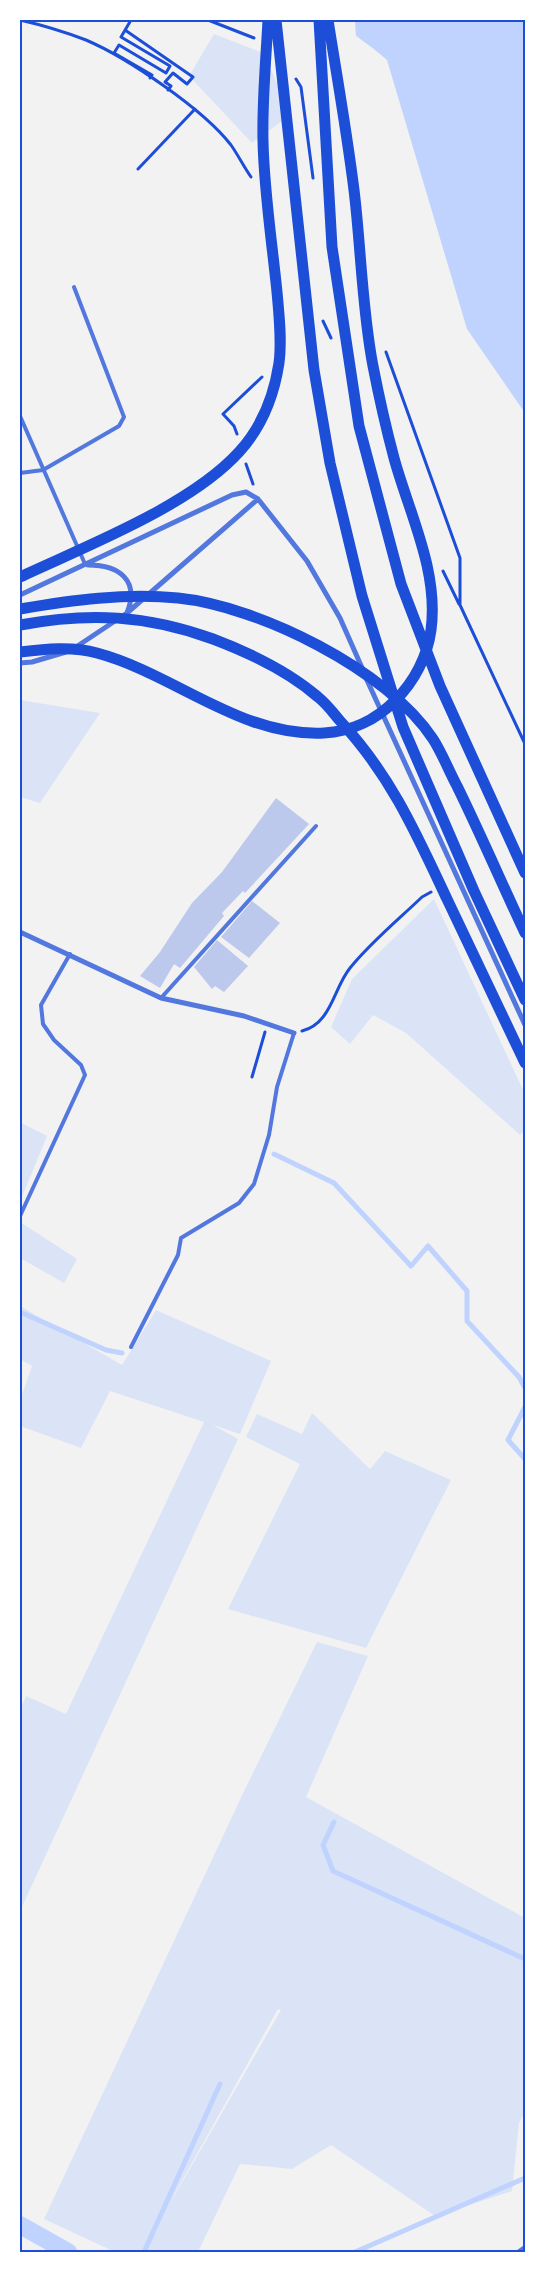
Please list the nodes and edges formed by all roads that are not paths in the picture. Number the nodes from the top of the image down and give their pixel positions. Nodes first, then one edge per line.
1 (268, 20) edge
2 (276, 20) edge
3 (319, 20) edge
4 (328, 20) edge
5 (74, 287) dead end
6 (20, 416) edge
7 (43, 470) junction
8 (20, 472) edge
9 (258, 499) junction
10 (85, 564) junction
11 (20, 577) edge
12 (20, 595) edge
13 (20, 609) edge
14 (127, 613) junction
15 (20, 625) edge
16 (20, 652) edge
17 (20, 663) edge
18 (316, 826) dead end
19 (525, 873) edge
20 (20, 932) edge
21 (525, 933) edge
22 (70, 954) junction
23 (161, 998) junction
24 (525, 1000) edge
25 (525, 1025) edge
26 (294, 1034) joint
27 (525, 1063) edge
28 (20, 1216) edge
29 (131, 1347) dead end
30 (525, 2247) edge
31 (518, 2252) edge

1 - 11 highway
2 - 24 highway
3 - 19 highway
4 - 16 highway
5 - 7 lane
6 - 7 lane
7 - 8 lane
7 - 10 lane
9 - 10 street
9 - 14 street
9 - 25 street
10 - 12 street
10 - 14 street
13 - 21 highway
14 - 17 street
15 - 27 highway
18 - 23 lane
20 - 22 street
22 - 23 street
22 - 28 lane
23 - 26 street
26 - 29 lane
30 - 31 lane

